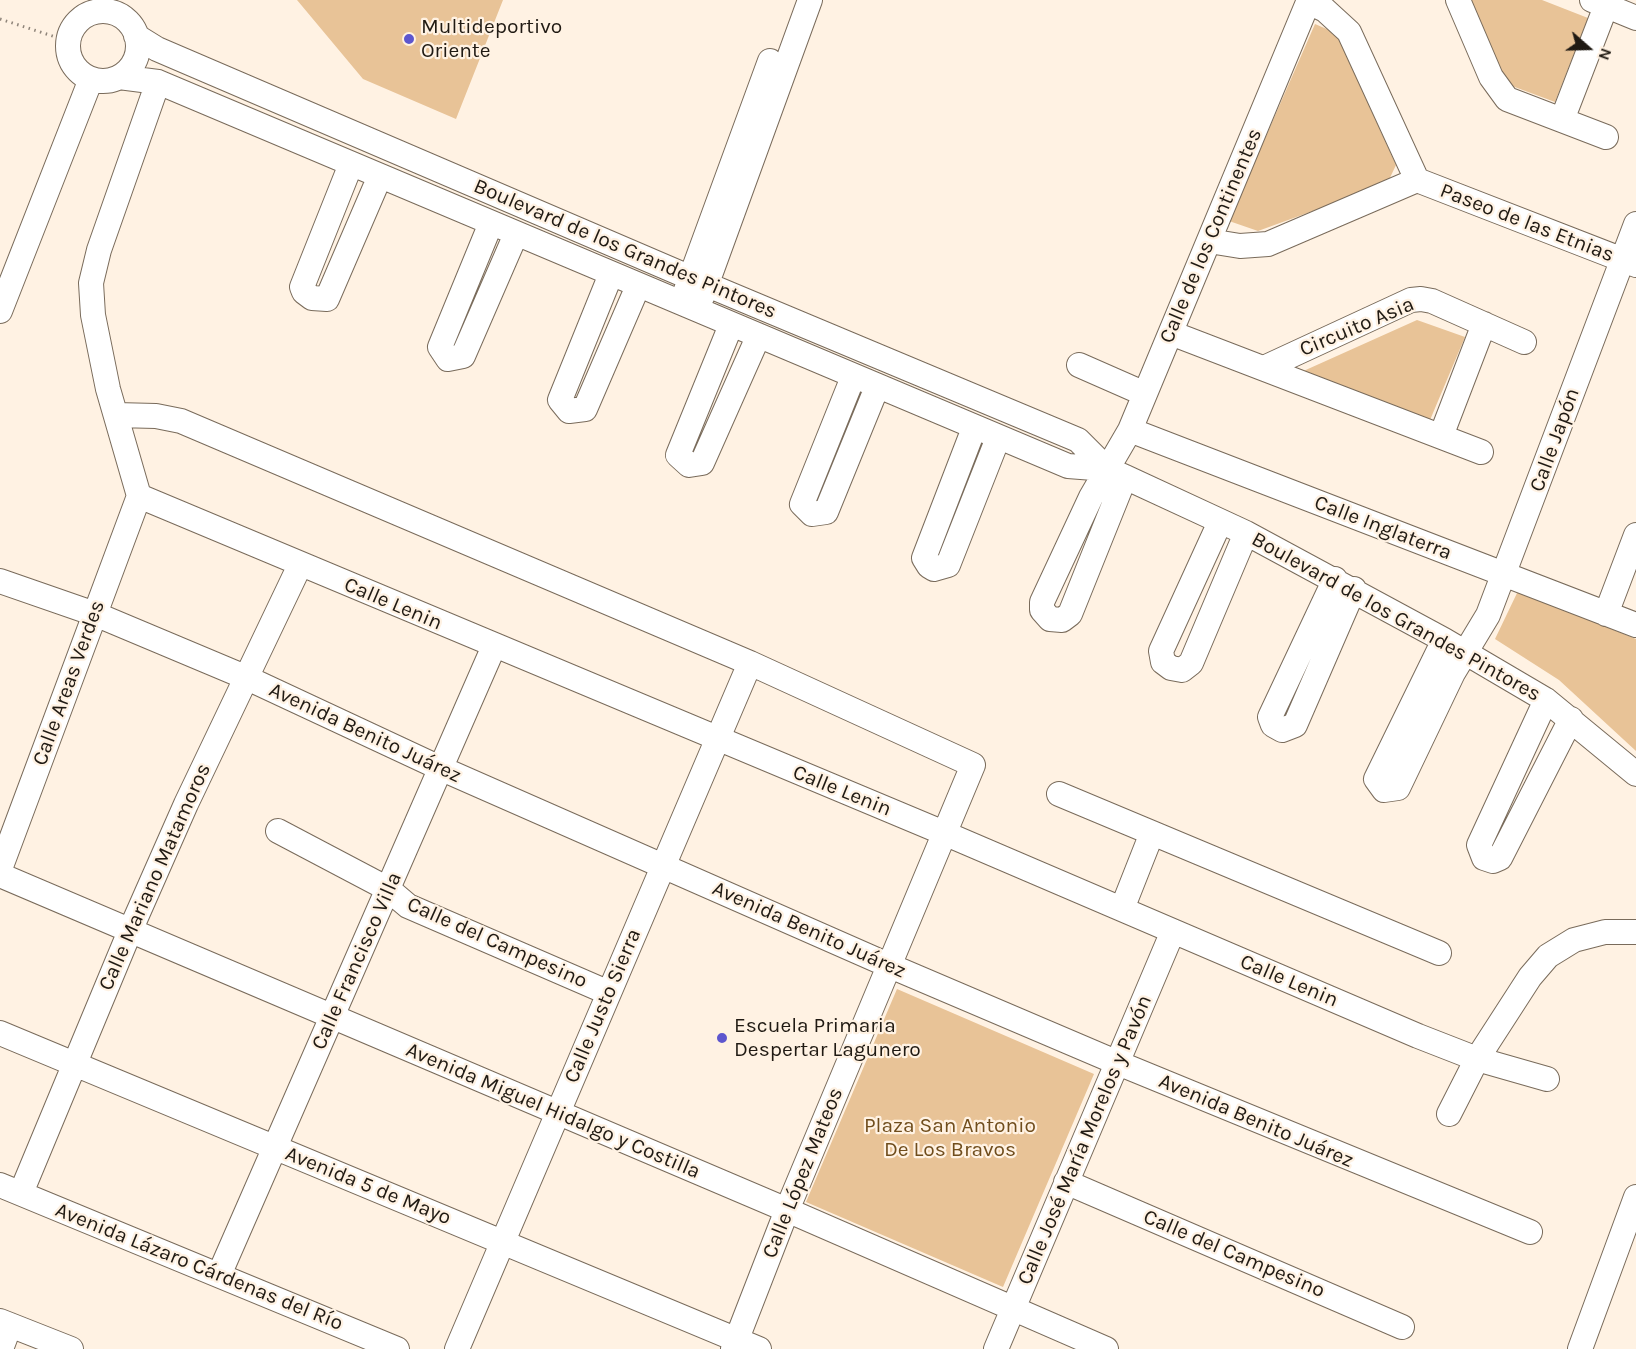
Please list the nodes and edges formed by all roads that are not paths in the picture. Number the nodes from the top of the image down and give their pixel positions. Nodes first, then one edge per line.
1 (794, 0) edge
2 (810, 0) edge
3 (1458, 0) edge
4 (1309, 1) edge
5 (1599, 3) edge
6 (112, 6) edge
7 (79, 10) edge
8 (1636, 18) edge
9 (136, 36) junction
10 (119, 77) junction
11 (91, 79) junction
12 (158, 82) junction
13 (1563, 120) junction
14 (1606, 137) dead end
15 (351, 164) junction
16 (380, 176) junction
17 (1417, 180) junction
18 (491, 223) junction
19 (1636, 224) edge
20 (516, 234) junction
21 (1209, 241) junction
22 (1629, 263) edge
23 (611, 274) junction
24 (699, 281) junction
25 (638, 286) junction
26 (688, 307) junction
27 (0, 311) edge
28 (1484, 324) junction
29 (728, 332) junction
30 (1171, 333) junction
31 (1524, 342) dead end
32 (755, 344) junction
33 (1079, 365) dead end
34 (1264, 368) junction
35 (853, 377) junction
36 (877, 387) junction
37 (1145, 394) junction
38 (116, 415) junction
39 (974, 428) junction
40 (1130, 430) junction
41 (1441, 436) junction
42 (998, 438) junction
43 (1481, 452) dead end
44 (1116, 473) junction
45 (139, 496) junction
46 (1221, 522) junction
47 (1246, 533) junction
48 (1636, 535) edge
49 (300, 565) junction
50 (1504, 576) junction
51 (0, 581) edge
52 (1345, 584) junction
53 (95, 614) junction
54 (1606, 614) junction
55 (1636, 625) edge
56 (1444, 640) junction
57 (494, 646) junction
58 (1467, 653) junction
59 (750, 663) junction
60 (245, 677) junction
61 (1546, 700) junction
62 (1571, 719) junction
63 (717, 740) junction
64 (440, 768) junction
65 (1636, 774) edge
66 (1059, 794) dead end
67 (278, 831) dead end
68 (944, 833) junction
69 (1152, 833) junction
70 (663, 866) junction
71 (0, 869) edge
72 (0, 875) edge
73 (388, 889) junction
74 (1122, 909) junction
75 (130, 931) junction
76 (1173, 931) junction
77 (1636, 932) edge
78 (1439, 953) dead end
79 (888, 965) junction
80 (609, 993) junction
81 (332, 1017) junction
82 (0, 1033) edge
83 (1477, 1059) junction
84 (74, 1063) junction
85 (1118, 1063) junction
86 (1547, 1079) dead end
87 (557, 1114) junction
88 (1449, 1114) dead end
89 (275, 1148) junction
90 (1066, 1182) junction
91 (10, 1189) edge
92 (1636, 1197) edge
93 (787, 1210) junction
94 (1530, 1232) dead end
95 (502, 1242) junction
96 (219, 1275) junction
97 (1013, 1309) junction
98 (5, 1323) edge
99 (1402, 1327) dead end
100 (735, 1344) edge
101 (1, 1349) edge
102 (71, 1349) edge
103 (397, 1349) edge
104 (457, 1349) edge
105 (759, 1349) edge
106 (996, 1349) edge
107 (1106, 1349) edge
108 (1580, 1349) edge

1 - 24 street
2 - 24 street
3 - 13 street
4 - 17 street, Paseo de las Etnias
4 - 21 street, Calle de los Continentes
5 - 8 street
5 - 13 street
6 - 7 street
6 - 9 street
7 - 11 street
9 - 10 street
9 - 24 street, Boulevard de los Grandes Pintores
10 - 11 street
10 - 12 street, Boulevard de los Grandes Pintores
11 - 27 street
12 - 15 street, Boulevard de los Grandes Pintores
12 - 38 street
13 - 14 street
15 - 16 street, Boulevard de los Grandes Pintores
15 - 16 street
16 - 18 street, Boulevard de los Grandes Pintores
17 - 21 street, Paseo de las Etnias
17 - 22 street, Paseo de las Etnias
18 - 20 street, Boulevard de los Grandes Pintores
18 - 20 street
19 - 22 street, Calle Japón
20 - 23 street, Boulevard de los Grandes Pintores
21 - 30 street, Calle de los Continentes
22 - 50 street, Calle Japón
23 - 25 street, Boulevard de los Grandes Pintores
23 - 25 street
24 - 26 street
24 - 44 street, Boulevard de los Grandes Pintores
25 - 26 street, Boulevard de los Grandes Pintores
26 - 29 street, Boulevard de los Grandes Pintores
28 - 31 street, Circuito Asia
28 - 34 street, Circuito Asia
28 - 41 street
29 - 32 street, Boulevard de los Grandes Pintores
29 - 32 street
30 - 34 street, Circuito Asia
30 - 37 street, Calle de los Continentes
32 - 35 street, Boulevard de los Grandes Pintores
33 - 37 street
34 - 41 street, Circuito Asia
35 - 36 street, Boulevard de los Grandes Pintores
35 - 36 street
36 - 39 street, Boulevard de los Grandes Pintores
37 - 40 street, Calle de los Continentes
38 - 45 street
38 - 59 street
39 - 42 street, Boulevard de los Grandes Pintores
39 - 42 street
40 - 44 street, Calle de los Continentes
40 - 50 street, Calle Inglaterra
41 - 43 street, Circuito Asia
42 - 44 street, Boulevard de los Grandes Pintores
44 - 44 street
44 - 46 street, Boulevard de los Grandes Pintores
45 - 49 street, Calle Lenin
45 - 53 street, Calle Areas Verdes
46 - 47 street, Boulevard de los Grandes Pintores
46 - 47 street
47 - 52 street, Boulevard de los Grandes Pintores
48 - 54 street
49 - 57 street, Calle Lenin
49 - 60 street, Calle Mariano Matamoros
50 - 54 street, Calle Inglaterra
50 - 58 street, Calle Japón
51 - 53 street, Avenida Benito Juárez
52 - 52 street
52 - 56 street, Boulevard de los Grandes Pintores
53 - 60 street, Avenida Benito Juárez
53 - 71 street, Calle Areas Verdes
54 - 55 street, Calle Inglaterra
56 - 58 street, Boulevard de los Grandes Pintores
56 - 58 street, Calle Japón
57 - 63 street, Calle Lenin
57 - 64 street, Calle Francisco Villa
58 - 61 street, Boulevard de los Grandes Pintores
59 - 63 street, Calle Justo Sierra
59 - 68 street, Calle López Mateos
60 - 64 street, Avenida Benito Juárez
60 - 75 street, Calle Mariano Matamoros
61 - 62 street, Boulevard de los Grandes Pintores
61 - 62 street
62 - 65 street, Boulevard de los Grandes Pintores
63 - 68 street, Calle Lenin
63 - 70 street, Calle Justo Sierra
64 - 70 street, Avenida Benito Juárez
64 - 73 street, Calle Francisco Villa
66 - 69 street
67 - 73 street, Calle del Campesino
68 - 74 street, Calle Lenin
68 - 79 street, Calle López Mateos
69 - 74 street
69 - 78 street
70 - 79 street, Avenida Benito Juárez
70 - 80 street, Calle Justo Sierra
72 - 75 street, Avenida Miguel Hidalgo y Costilla
73 - 80 street, Calle del Campesino
73 - 81 street, Calle Francisco Villa
74 - 76 street, Calle Lenin
75 - 81 street, Avenida Miguel Hidalgo y Costilla
75 - 84 street, Calle Mariano Matamoros
76 - 83 street, Calle Lenin
76 - 85 street, Calle José María Morelos y Pavón
77 - 83 street
79 - 85 street, Avenida Benito Juárez
79 - 93 street, Calle López Mateos
80 - 87 street, Calle Justo Sierra
81 - 87 street, Avenida Miguel Hidalgo y Costilla
81 - 89 street, Calle Francisco Villa
82 - 84 street, Avenida 5 de Mayo
83 - 86 street, Calle Lenin
83 - 88 street
84 - 89 street, Avenida 5 de Mayo
84 - 91 street, Calle Mariano Matamoros
85 - 90 street, Calle José María Morelos y Pavón
85 - 94 street, Avenida Benito Juárez
87 - 93 street, Avenida Miguel Hidalgo y Costilla
87 - 95 street, Calle Justo Sierra
89 - 95 street, Avenida 5 de Mayo
89 - 96 street, Calle Francisco Villa
90 - 97 street, Calle José María Morelos y Pavón
90 - 99 street, Calle del Campesino
91 - 96 street, Avenida Lázaro Cárdenas del Río
92 - 108 street
93 - 97 street, Avenida Miguel Hidalgo y Costilla
93 - 100 street, Calle López Mateos
95 - 100 street, Avenida 5 de Mayo
95 - 104 street, Calle Justo Sierra
96 - 103 street, Avenida Lázaro Cárdenas del Río
97 - 106 street, Calle José María Morelos y Pavón
97 - 107 street, Avenida Miguel Hidalgo y Costilla
98 - 101 street
98 - 102 street
100 - 105 street, Avenida 5 de Mayo

